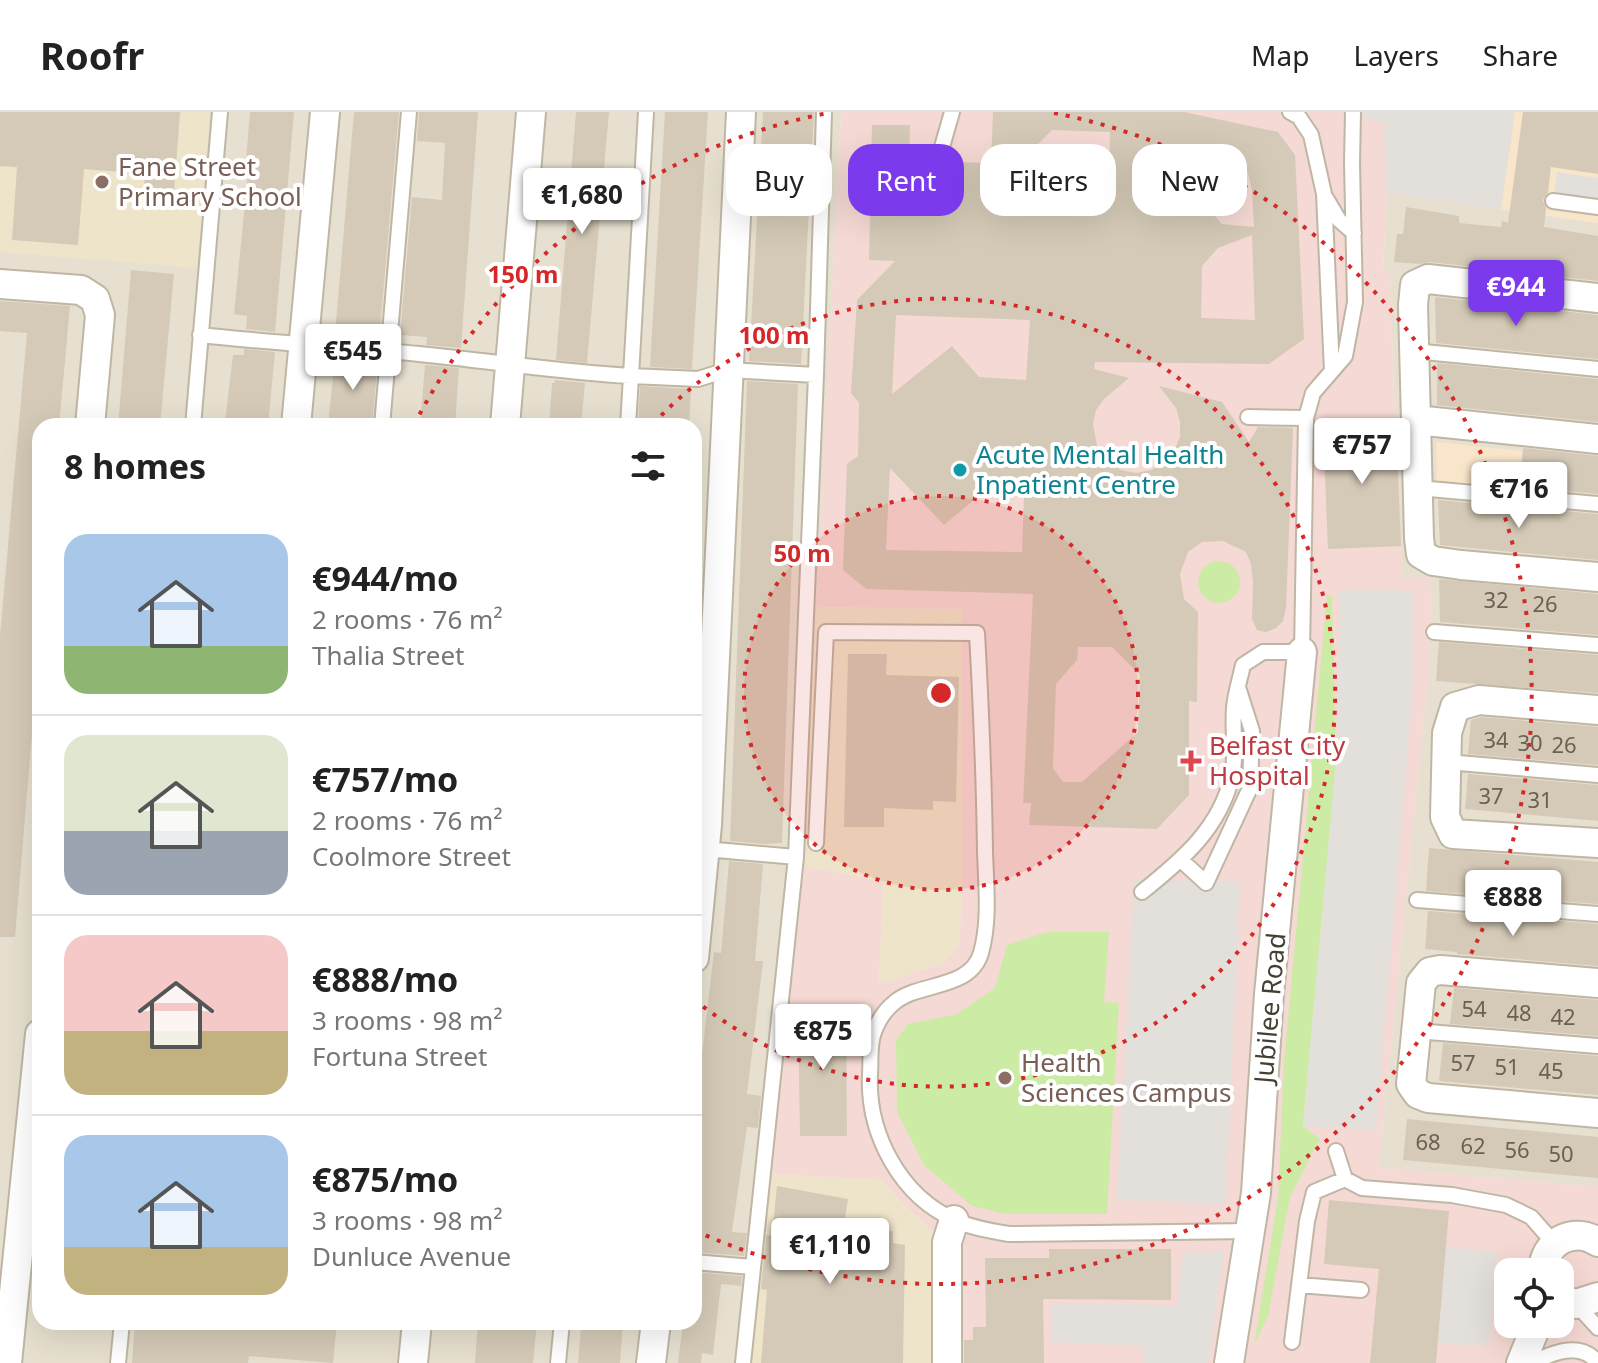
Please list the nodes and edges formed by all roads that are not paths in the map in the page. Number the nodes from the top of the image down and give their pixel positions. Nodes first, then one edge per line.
1 (220, 112) edge
2 (325, 112) edge
3 (409, 112) edge
4 (531, 112) edge
5 (646, 112) edge
6 (741, 112) edge
7 (824, 112) edge
8 (952, 112) edge
9 (1290, 112) edge
10 (1353, 112) edge
11 (943, 144) edge
12 (1324, 194) junction
13 (1553, 201) dead end
14 (1598, 207) edge
15 (1354, 233) junction
16 (0, 284) edge
17 (1598, 298) edge
18 (200, 335) junction
19 (303, 346) junction
20 (388, 351) junction
21 (1414, 351) junction
22 (510, 363) junction
23 (1598, 369) edge
24 (727, 370) junction
25 (1332, 371) junction
26 (816, 375) junction
27 (631, 376) junction
28 (1248, 417) dead end
29 (91, 418) edge
30 (194, 418) edge
31 (297, 418) edge
32 (383, 418) edge
33 (506, 418) edge
34 (628, 418) edge
35 (1306, 418) junction
36 (1416, 420) junction
37 (1598, 439) edge
38 (1418, 488) junction
39 (1598, 504) edge
40 (1598, 577) edge
41 (1434, 632) dead end
42 (1598, 645) edge
43 (1302, 652) junction
44 (1238, 687) junction
45 (1598, 710) edge
46 (1447, 762) junction
47 (1598, 775) edge
48 (702, 832) edge
49 (816, 843) dead end
50 (1598, 843) edge
51 (796, 857) junction
52 (1181, 860) junction
53 (1142, 892) dead end
54 (1417, 900) dead end
55 (1598, 914) edge
56 (1598, 983) edge
57 (1416, 1031) junction
58 (1598, 1046) edge
59 (1598, 1113) edge
60 (32, 1114) edge
61 (1336, 1151) dead end
62 (1345, 1179) junction
63 (954, 1220) junction
64 (1250, 1231) junction
65 (1598, 1242) edge
66 (1554, 1243) junction
67 (1546, 1258) edge
68 (702, 1263) edge
69 (752, 1267) junction
70 (1299, 1285) junction
71 (1361, 1290) dead end
72 (1578, 1300) edge
73 (1598, 1328) edge
74 (121, 1330) edge
75 (416, 1330) edge
76 (561, 1330) edge
77 (655, 1330) edge
78 (1531, 1338) edge
79 (1292, 1342) dead end
80 (7, 1363) edge
81 (118, 1363) edge
82 (413, 1363) edge
83 (558, 1363) edge
84 (651, 1363) edge
85 (743, 1363) edge
86 (947, 1363) edge
87 (1229, 1363) edge
88 (1521, 1363) edge
89 (1533, 1363) edge
90 (1598, 1363) edge

1 - 18 lane
2 - 19 street
3 - 20 lane
4 - 22 street
5 - 27 lane
6 - 24 street
7 - 26 lane
8 - 11 lane
9 - 12 lane
10 - 15 lane
12 - 15 lane
12 - 25 lane
13 - 14 lane
15 - 25 lane
16 - 29 street
17 - 21 street
18 - 19 lane
18 - 30 lane
19 - 20 lane
19 - 31 street
20 - 22 lane
20 - 32 lane
21 - 23 lane
21 - 36 street
22 - 27 lane
22 - 33 street
24 - 26 lane
24 - 27 lane
24 - 48 street
25 - 35 lane
26 - 51 lane
27 - 34 lane
28 - 35 lane
35 - 43 lane
36 - 37 street
36 - 38 street
38 - 39 lane
38 - 40 street
41 - 42 lane
43 - 44 lane
43 - 64 street, Jubilee Road
44 - 52 lane
44 - 52 lane
45 - 46 street
46 - 47 lane
46 - 50 street
48 - 51 lane
49 - 63 lane
51 - 69 lane
52 - 53 lane
54 - 55 lane
56 - 57 street
57 - 58 lane
57 - 59 street
60 - 80 street
61 - 62 lane
62 - 66 lane
62 - 70 lane
63 - 64 lane
63 - 86 street
64 - 87 street, Jubilee Road
65 - 66 street
66 - 67 street
68 - 69 lane
69 - 85 lane
70 - 71 lane
70 - 79 lane
72 - 73 lane
74 - 81 lane
75 - 82 street
76 - 83 lane
77 - 84 street
78 - 88 street
89 - 90 lane

